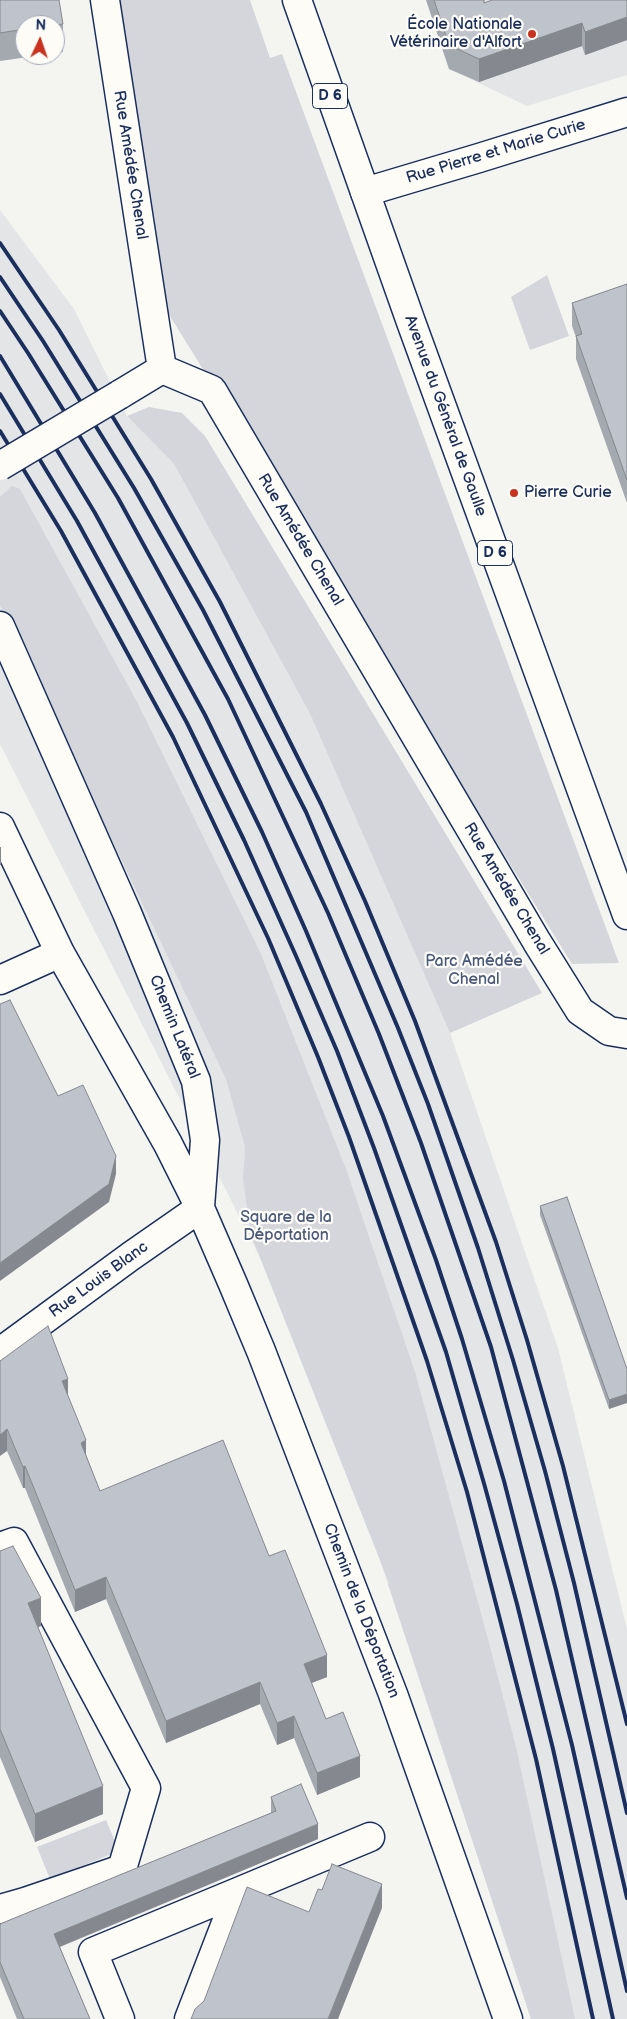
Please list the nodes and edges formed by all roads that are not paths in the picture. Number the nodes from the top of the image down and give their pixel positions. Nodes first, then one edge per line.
1 (105, 0) edge
2 (297, 0) edge
3 (627, 112) edge
4 (364, 192) junction
5 (162, 369) junction
6 (0, 466) edge
7 (0, 626) edge
8 (0, 827) edge
9 (627, 915) edge
10 (60, 953) junction
11 (0, 980) edge
12 (627, 1034) edge
13 (200, 1208) junction
14 (0, 1352) edge
15 (0, 1547) edge
16 (370, 1837) dead end
17 (238, 1892) junction
18 (0, 1908) edge
19 (120, 2019) edge
20 (189, 2019) edge
21 (508, 2019) edge

1 - 5 street, Rue Amédée Chenal
2 - 4 street, Avenue du Général de Gaulle / D 6
3 - 4 street, Rue Pierre et Marie Curie
4 - 9 street, Avenue du Général de Gaulle / D 6
5 - 6 street, bridge
5 - 12 street, Rue Amédée Chenal
7 - 13 street, Chemin Latéral
8 - 10 street
10 - 11 street
10 - 13 street
13 - 14 street, Rue Louis Blanc
13 - 21 street, Chemin de la Déportation
15 - 18 street
16 - 17 street
17 - 19 street
17 - 20 street

